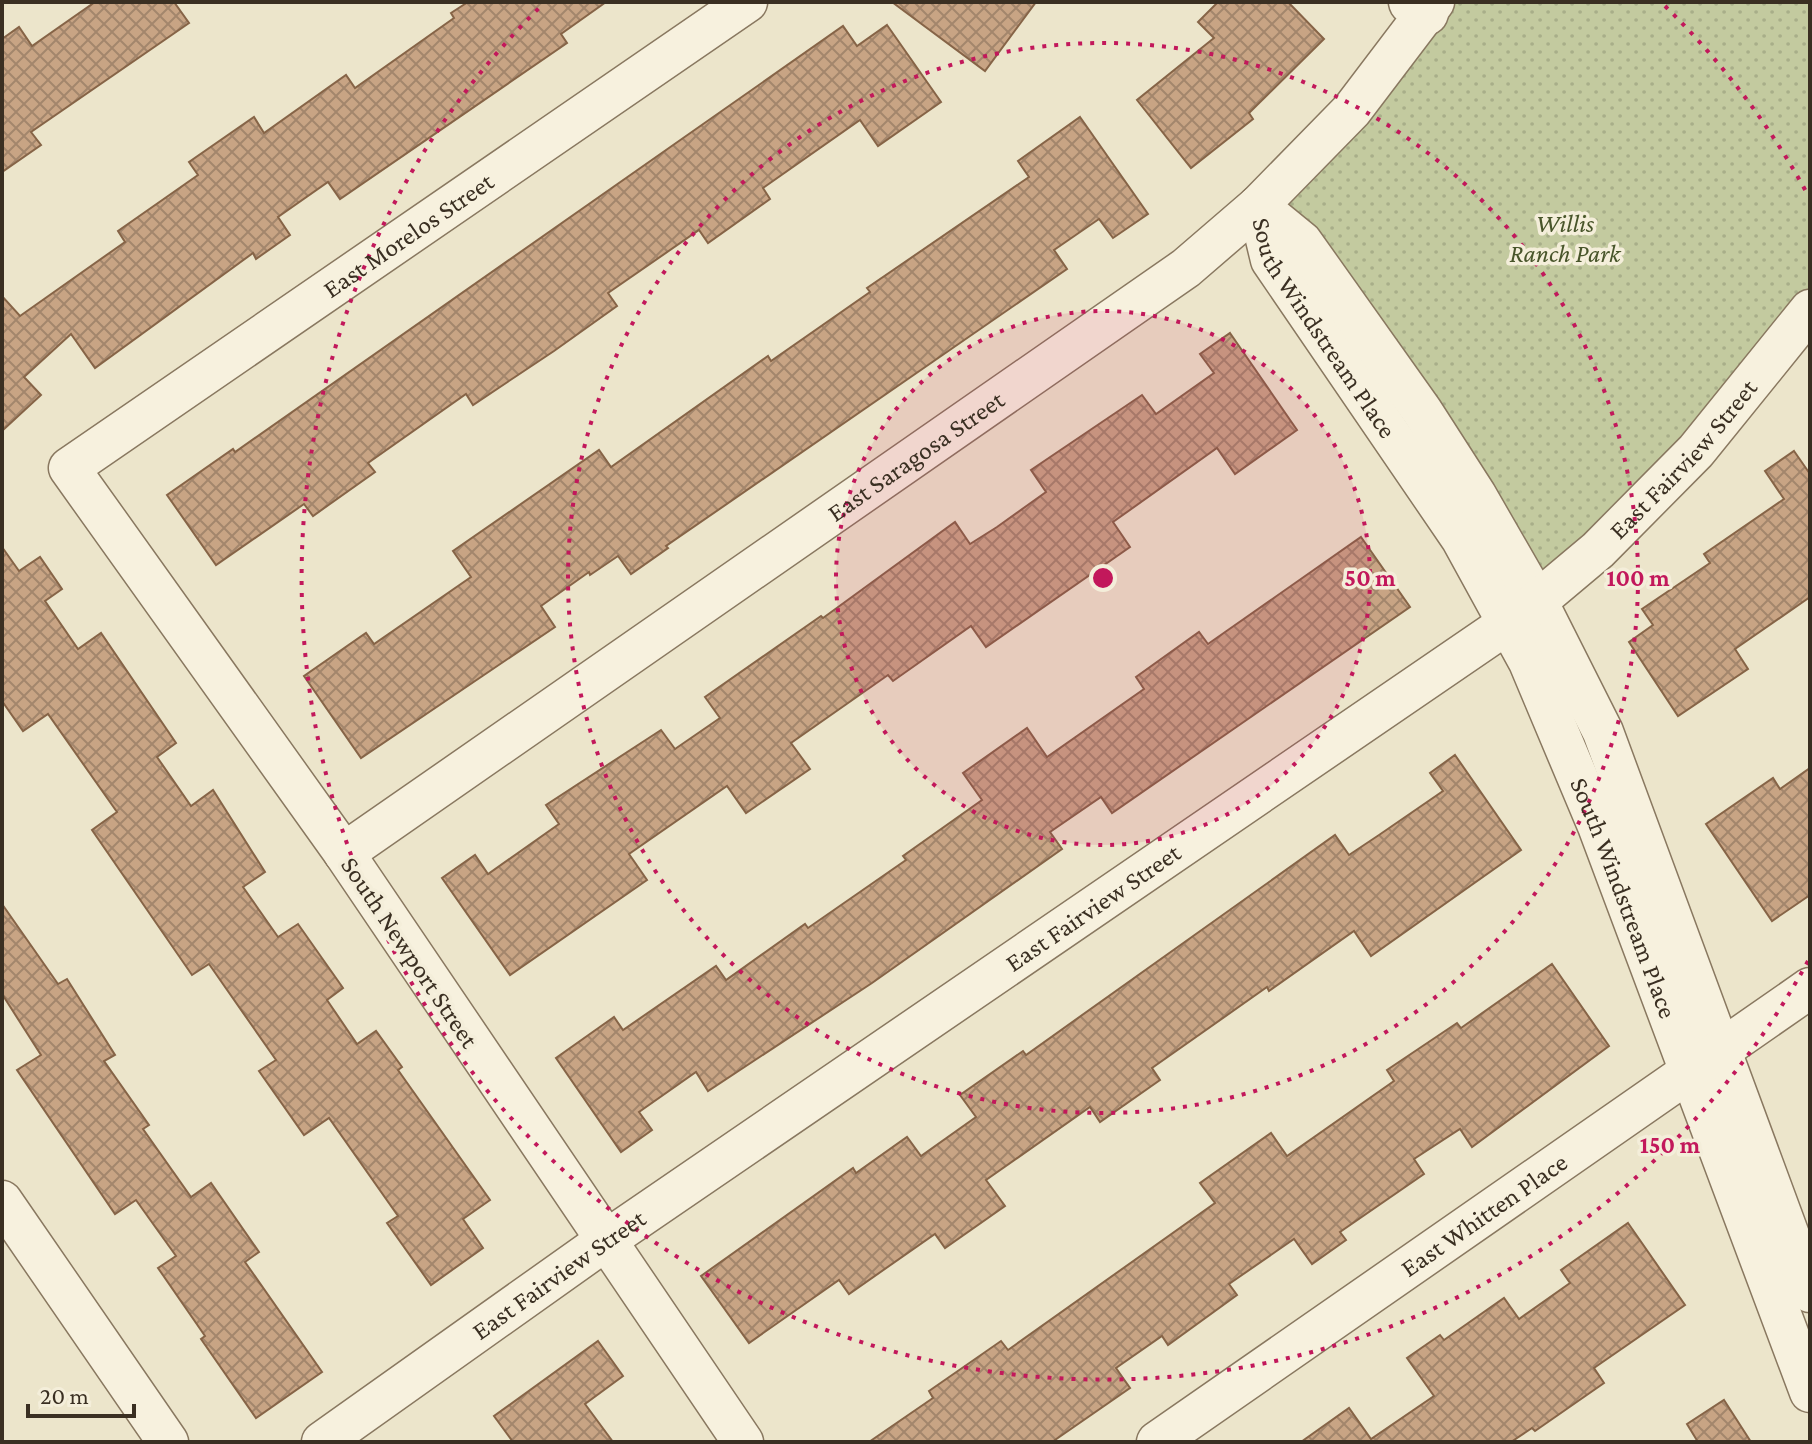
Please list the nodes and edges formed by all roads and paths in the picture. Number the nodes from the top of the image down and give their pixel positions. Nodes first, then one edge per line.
1 (747, 2) edge
2 (1424, 6) edge
3 (1258, 206) junction
4 (1810, 310) edge
5 (69, 468) joint
6 (1523, 612) junction
7 (344, 853) junction
8 (1810, 988) edge
9 (1705, 1062) junction
10 (2, 1201) edge
11 (605, 1241) junction
12 (1810, 1292) edge
13 (1810, 1392) edge
14 (168, 1442) edge
15 (322, 1442) edge
16 (743, 1442) edge
17 (1157, 1442) edge

1 - 5 street, East Morelos Street
2 - 3 street, East Saragosa Street
3 - 6 street, South Windstream Place
3 - 7 street, East Saragosa Street
4 - 6 street, East Fairview Street
5 - 7 street, South Newport Street
6 - 9 street, South Windstream Place
6 - 11 street, East Fairview Street
7 - 11 street, South Newport Street
8 - 9 street, East Whitten Place
9 - 12 street, South Windstream Place
9 - 13 street, South Windstream Place
9 - 17 street, East Whitten Place
10 - 14 street
11 - 15 street, East Fairview Street
11 - 16 street, South Newport Street

